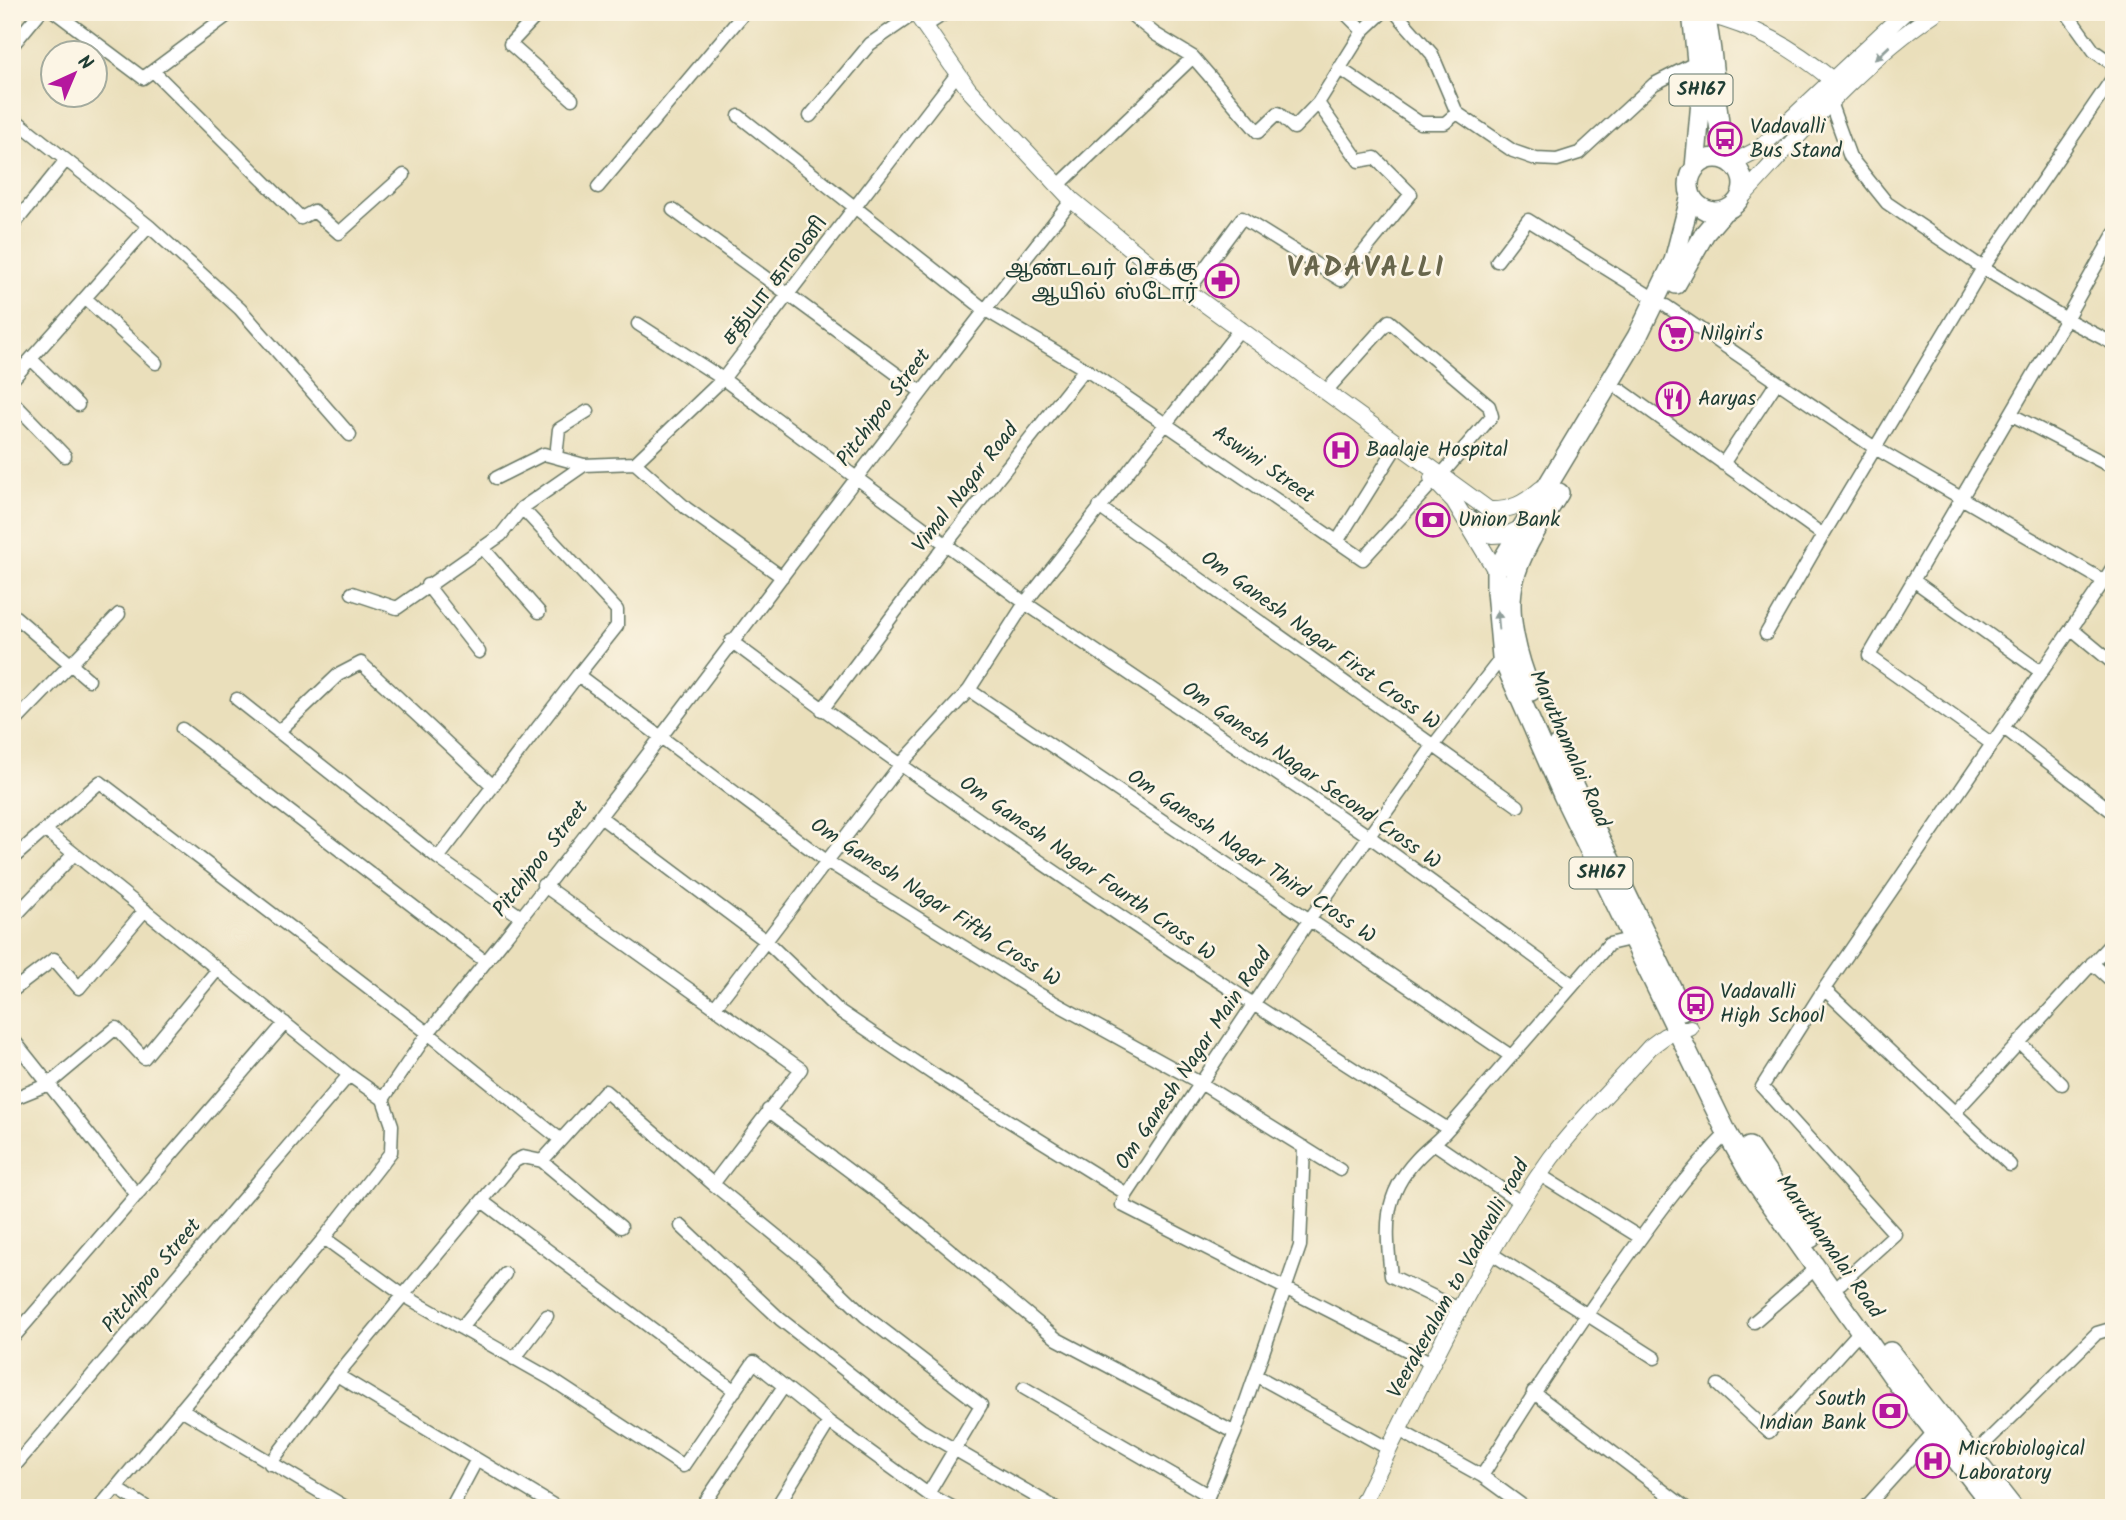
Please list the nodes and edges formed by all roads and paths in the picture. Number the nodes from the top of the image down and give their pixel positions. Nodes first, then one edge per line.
1 (40, 12) edge
2 (55, 12) edge
3 (232, 12) edge
4 (540, 12) edge
5 (746, 12) edge
6 (947, 12) edge
7 (1128, 12) edge
8 (1344, 12) edge
9 (1383, 12) edge
10 (1395, 12) edge
11 (1905, 12) edge
12 (1936, 12) edge
13 (2066, 12) edge
14 (1699, 14) edge
15 (918, 17) edge
16 (1363, 31) junction
17 (12, 46) edge
18 (1193, 57) junction
19 (1699, 61) junction
20 (2114, 65) edge
21 (1339, 68) junction
22 (153, 71) junction
23 (957, 74) junction
24 (2114, 76) edge
25 (1831, 79) junction
26 (572, 99) dead end
27 (1830, 102) junction
28 (1318, 103) junction
29 (1457, 113) junction
30 (739, 116) dead end
31 (810, 116) dead end
32 (12, 117) edge
33 (66, 160) junction
34 (1729, 161) junction
35 (1695, 168) junction
36 (404, 175) dead end
37 (1059, 185) junction
38 (598, 187) dead end
39 (1691, 195) junction
40 (1741, 198) junction
41 (1072, 200) junction
42 (855, 208) junction
43 (673, 210) dead end
44 (1723, 212) junction
45 (149, 226) junction
46 (12, 227) edge
47 (2114, 234) edge
48 (1497, 261) dead end
49 (1983, 268) junction
50 (1188, 291) junction
51 (788, 295) junction
52 (85, 298) junction
53 (1661, 303) junction
54 (984, 309) junction
55 (2066, 319) junction
56 (638, 324) dead end
57 (1241, 328) junction
58 (2114, 345) edge
59 (31, 359) junction
60 (156, 363) dead end
61 (1084, 369) junction
62 (12, 380) edge
63 (723, 380) junction
64 (1777, 382) junction
65 (1327, 390) junction
66 (1621, 390) junction
67 (920, 391) junction
68 (12, 401) edge
69 (78, 405) dead end
70 (588, 411) dead end
71 (2012, 415) junction
72 (1166, 422) junction
73 (350, 435) dead end
74 (1404, 448) junction
75 (1875, 448) junction
76 (65, 456) dead end
77 (556, 457) junction
78 (635, 463) junction
79 (1723, 464) junction
80 (584, 466) junction
81 (2114, 468) edge
82 (1438, 477) junction
83 (496, 478) dead end
84 (855, 480) junction
85 (1551, 481) junction
86 (1960, 496) junction
87 (1454, 501) junction
88 (1099, 507) junction
89 (522, 508) junction
90 (1489, 510) junction
91 (1548, 511) junction
92 (1515, 535) junction
93 (1823, 535) junction
94 (1338, 540) junction
95 (946, 544) junction
96 (482, 547) junction
97 (2114, 565) edge
98 (1517, 570) junction
99 (1496, 571) junction
100 (782, 577) junction
101 (1913, 580) junction
102 (2104, 581) junction
103 (427, 585) junction
104 (352, 593) dead end
105 (1025, 603) junction
106 (539, 612) dead end
107 (12, 614) edge
108 (119, 614) dead end
109 (2073, 630) junction
110 (1766, 634) dead end
111 (731, 641) junction
112 (479, 652) dead end
113 (1503, 656) junction
114 (71, 664) junction
115 (2114, 664) edge
116 (2041, 672) junction
117 (578, 675) junction
118 (89, 680) dead end
119 (969, 690) junction
120 (237, 699) dead end
121 (822, 710) junction
122 (12, 725) edge
123 (2004, 728) junction
124 (182, 729) dead end
125 (278, 732) junction
126 (661, 735) junction
127 (1992, 744) junction
128 (1433, 746) junction
129 (901, 764) junction
130 (493, 786) junction
131 (1518, 806) dead end
132 (2114, 813) edge
133 (599, 816) junction
134 (46, 831) junction
135 (1370, 837) junction
136 (74, 854) junction
137 (438, 858) junction
138 (12, 859) edge
139 (825, 860) junction
140 (543, 885) junction
141 (145, 910) junction
142 (14, 917) dead end
143 (521, 917) junction
144 (1310, 919) junction
145 (1641, 937) junction
146 (2114, 940) edge
147 (766, 941) junction
148 (486, 962) junction
149 (2092, 963) junction
150 (218, 969) junction
151 (1572, 984) junction
152 (2114, 984) edge
153 (1824, 989) junction
154 (12, 991) edge
155 (716, 1007) junction
156 (1253, 1007) junction
157 (285, 1023) junction
158 (1685, 1030) junction
159 (428, 1032) junction
160 (12, 1038) edge
161 (2019, 1042) junction
162 (1511, 1056) junction
163 (349, 1075) junction
164 (49, 1084) junction
165 (1202, 1084) junction
166 (2062, 1084) dead end
167 (12, 1099) edge
168 (383, 1099) junction
169 (768, 1110) junction
170 (1955, 1112) junction
171 (1448, 1129) junction
172 (1727, 1133) junction
173 (561, 1140) junction
174 (1435, 1144) junction
175 (1304, 1147) junction
176 (542, 1161) junction
177 (2010, 1165) dead end
178 (1340, 1170) dead end
179 (1540, 1175) junction
180 (713, 1184) junction
181 (1127, 1194) junction
182 (137, 1195) junction
183 (482, 1201) junction
184 (1522, 1203) junction
185 (681, 1226) dead end
186 (621, 1227) dead end
187 (324, 1238) junction
188 (1641, 1238) junction
189 (1492, 1254) junction
190 (1816, 1268) junction
191 (505, 1274) dead end
192 (1841, 1283) junction
193 (1286, 1287) junction
194 (403, 1295) junction
195 (1461, 1310) junction
196 (1587, 1315) junction
197 (547, 1316) dead end
198 (1754, 1322) dead end
199 (461, 1328) junction
200 (2114, 1328) edge
201 (1860, 1331) junction
202 (12, 1339) edge
203 (1655, 1358) dead end
204 (514, 1359) junction
205 (1432, 1363) junction
206 (337, 1375) junction
207 (1257, 1376) junction
208 (1718, 1384) dead end
209 (784, 1386) junction
210 (1024, 1388) dead end
211 (735, 1391) junction
212 (1533, 1392) junction
213 (181, 1409) junction
214 (829, 1422) junction
215 (1399, 1430) junction
216 (1934, 1432) junction
217 (1234, 1433) junction
218 (952, 1448) junction
219 (1389, 1449) junction
220 (1972, 1456) junction
221 (476, 1461) junction
222 (270, 1464) junction
223 (12, 1469) edge
224 (1482, 1476) junction
225 (116, 1488) junction
226 (928, 1494) junction
227 (1206, 1501) edge
228 (1987, 1505) edge
229 (99, 1508) edge
230 (148, 1508) edge
231 (347, 1508) edge
232 (451, 1508) edge
233 (558, 1508) edge
234 (701, 1508) edge
235 (776, 1508) edge
236 (954, 1508) edge
237 (1056, 1508) edge
238 (1360, 1508) edge
239 (1526, 1508) edge
240 (1686, 1508) edge
241 (1865, 1508) edge
242 (2013, 1508) edge

1 - 17 street
2 - 22 street
3 - 22 street
4 - 26 street
5 - 38 street
6 - 15 street
7 - 18 street
8 - 16 street
9 - 16 street
10 - 29 street
11 - 25 main road
12 -> 27 main road
13 - 20 street
14 - 19 main road, SH167
14 - 25 main road
14 - 34 main road, SH167
15 - 23 main road
15 - 31 street
16 - 21 street
18 - 28 street
18 - 37 street
19 - 29 street
19 - 35 main road, SH167
21 - 28 street
21 - 29 street
22 - 36 street
23 - 37 main road
23 - 42 street, சத்யா காலனி
24 - 49 street
25 - 34 main road
27 - 40 main road
27 - 49 street
28 - 50 street
30 - 42 street
32 - 33 street
33 - 45 street
33 - 46 street
34 - 35 main road
34 - 40 main road
35 - 39 main road
37 - 41 main road
39 - 44 main road
39 - 53 main road, Maruthamalai Road / SH167
40 - 44 main road
41 - 50 main road
41 - 54 street, Pitchipoo Street
42 - 51 street, சத்யா காலனி
42 - 54 street
43 - 51 street
44 - 53 main road, Maruthamalai Road / SH167
45 - 52 street
45 - 73 street
47 - 55 street
48 - 53 street
49 - 55 street
49 - 75 street
50 - 57 main road
51 - 63 street, சத்யா காலனி
51 - 67 street
52 - 59 street
52 - 60 street
53 - 64 street
53 - 66 main road, Maruthamalai Road / SH167
53 - 85 main road, Maruthamalai Road / SH167
54 - 61 street
54 - 67 street, Pitchipoo Street
55 - 58 street
55 - 71 street
56 - 63 street
57 - 65 main road
57 - 72 street
59 - 62 street
59 - 69 street
61 - 72 street
61 - 95 street, Vimal Nagar Road
63 - 78 street, சத்யா காலனி
63 - 84 street
64 - 75 street
64 - 79 street
65 - 74 main road
65 - 82 street
66 - 79 street
66 - 91 main road, Maruthamalai Road / SH167
67 - 84 street, Pitchipoo Street
68 - 76 street
70 - 77 street
71 - 81 street
71 - 86 street
72 - 88 street
72 - 94 street, Aswini Street
74 - 82 main road
74 - 94 street
75 - 86 street
75 - 93 street
77 - 80 street
77 - 83 street
78 - 80 street
78 - 100 street
79 - 93 street
80 - 89 street
82 - 87 main road
82 - 90 main road
82 - 94 street, Aswini Street
84 - 95 street, Om Ganesh Nagar Second Cross W
84 - 100 street, Pitchipoo Street
85 - 90 main road
85 - 92 main road, Maruthamalai Road / SH167
86 - 101 street
86 - 102 street
87 - 92 main road
87 - 99 main road
88 - 105 street
88 - 128 street, Om Ganesh Nagar First Cross W
89 - 96 street
89 - 117 street
90 - 92 main road
91 - 92 main road
91 - 98 main road, Maruthamalai Road / SH167
92 - 98 main road
92 - 99 main road, Maruthamalai Road / SH167
93 - 110 street
95 - 105 street, Om Ganesh Nagar Second Cross W
95 - 121 street, Vimal Nagar Road
96 - 103 street
96 - 106 street
97 - 102 street
98 - 145 main road, Maruthamalai Road / SH167
113 -> 99 main road, Maruthamalai Road / SH167
100 - 111 street, Pitchipoo Street
101 - 116 street
101 - 127 street
102 - 109 street
103 - 104 street
103 - 112 street
105 - 119 street
105 - 135 street, Om Ganesh Nagar Second Cross W
107 - 114 street
108 - 114 street
109 - 115 street
109 - 116 street
111 - 121 street, Om Ganesh Nagar Fourth Cross W
111 - 126 street, Pitchipoo Street
113 - 128 street, Om Ganesh Nagar Main Road
113 - 145 main road, Maruthamalai Road / SH167
114 - 118 street
114 - 122 street
116 - 123 street
117 - 126 street, Om Ganesh Nagar Fifth Cross W
117 - 130 street
119 - 129 street
119 - 144 street, Om Ganesh Nagar Third Cross W
120 - 125 street
121 - 129 street, Om Ganesh Nagar Fourth Cross W
123 - 127 street
123 - 132 street
124 - 148 street
125 - 130 street
125 - 137 street
126 - 133 street, Pitchipoo Street
126 - 139 street, Om Ganesh Nagar Fifth Cross W
127 - 153 street
128 - 131 street, Om Ganesh Nagar First Cross W
128 - 135 street, Om Ganesh Nagar Main Road
129 - 139 street
129 - 156 street, Om Ganesh Nagar Fourth Cross W
130 - 137 street
133 - 140 street, Pitchipoo Street
133 - 147 street, Om Ganesh Nagar Main Road
134 - 136 street
134 - 138 street
134 - 159 street
135 - 144 street, Om Ganesh Nagar Main Road
135 - 151 street, Om Ganesh Nagar Second Cross W
136 - 141 street
136 - 142 street
137 - 143 street
139 - 147 street
139 - 165 street, Om Ganesh Nagar Fifth Cross W
140 - 143 street, Pitchipoo Street
140 - 155 street
141 - 150 street
141 - 154 street
143 - 148 street, Pitchipoo Street
144 - 156 street, Om Ganesh Nagar Main Road
144 - 162 street, Om Ganesh Nagar Third Cross W
145 - 151 street
145 - 158 main road, Maruthamalai Road / SH167
146 - 149 street
147 - 155 street
147 - 181 street, Om Ganesh Nagar Main Road
148 - 159 street, Pitchipoo Street
149 - 152 street
149 - 161 street
150 - 157 street
150 - 164 street
151 - 162 street
153 - 170 street
153 - 192 street
155 - 169 street
156 - 165 street, Om Ganesh Nagar Main Road
156 - 171 street, Om Ganesh Nagar Fourth Cross W
157 - 163 street
157 - 182 street
158 - 172 main road, Maruthamalai Road / SH167
158 - 179 main road, Veerakeralam to Vadavalli road
158 - 192 main road, Maruthamalai Road / SH167
159 - 168 street, Pitchipoo Street
159 - 173 street
160 - 164 street
161 - 166 street
161 - 170 street
162 - 171 street
163 - 168 street
163 - 223 street, Pitchipoo Street
164 - 167 street
164 - 182 street
165 - 175 street, Om Ganesh Nagar Fifth Cross W
165 - 181 street, Om Ganesh Nagar Main Road
168 - 187 street
169 - 180 street
169 - 217 street
170 - 177 street
171 - 174 street
172 - 188 street
172 - 190 main road, Maruthamalai Road / SH167
173 - 176 street
173 - 180 street
174 - 184 street
174 - 195 street
175 - 178 street, Om Ganesh Nagar Fifth Cross W
175 - 193 street
176 - 183 street
176 - 186 street
179 - 184 main road, Veerakeralam to Vadavalli road
179 - 188 street
180 - 218 street
181 - 193 street
182 - 202 street
183 - 194 street
183 - 211 street
184 - 189 main road, Veerakeralam to Vadavalli road
185 - 218 street
187 - 194 street
187 - 213 street
188 - 196 street
189 - 195 main road, Veerakeralam to Vadavalli road
189 - 196 street
190 - 198 street
190 - 201 main road, Maruthamalai Road / SH167
191 - 199 street
192 - 220 main road, Maruthamalai Road / SH167
193 - 205 street
193 - 207 street
194 - 199 street
194 - 206 street
195 - 205 main road, Veerakeralam to Vadavalli road
196 - 203 street
196 - 212 street
197 - 204 street
199 - 204 street
200 - 220 street
201 - 208 street
201 - 216 main road, Maruthamalai Road / SH167
204 - 211 street
205 - 215 main road, Veerakeralam to Vadavalli road
206 - 221 street
206 - 222 street
207 - 217 street
207 - 219 street
209 - 211 street
209 - 214 street
209 - 234 street
210 - 227 street
212 - 224 street
212 - 240 street
213 - 222 street
213 - 225 street
214 - 226 street
214 - 235 street
215 - 219 main road, Veerakeralam to Vadavalli road
215 - 224 street
216 - 228 main road, Maruthamalai Road / SH167
216 - 241 street
217 - 227 street
218 - 226 street
218 - 237 street
219 - 238 main road, Veerakeralam to Vadavalli road
220 - 242 main road, Maruthamalai Road / SH167
221 - 232 street
221 - 233 street
222 - 231 street
224 - 239 street
225 - 229 street
225 - 230 street
226 - 236 street

